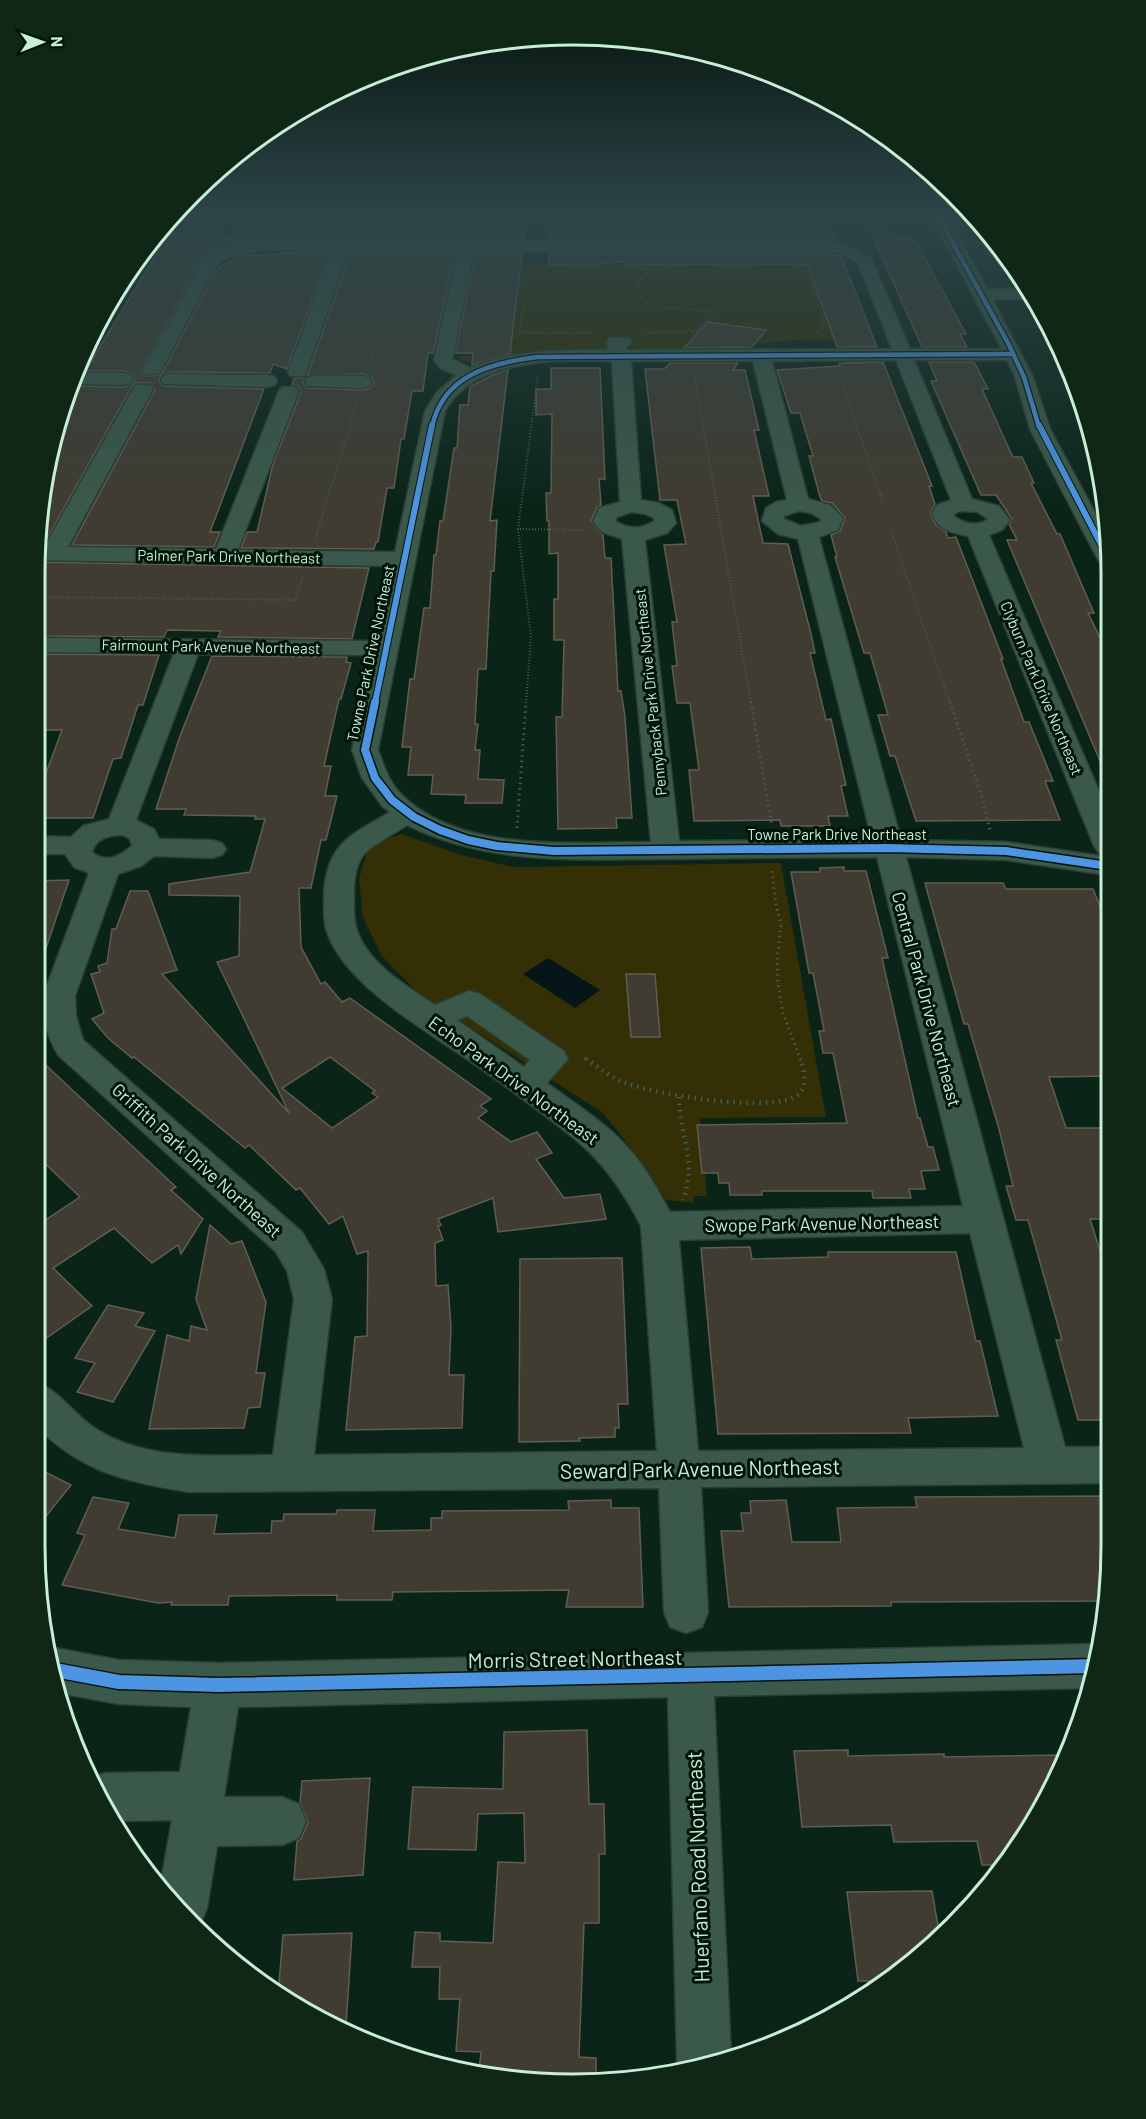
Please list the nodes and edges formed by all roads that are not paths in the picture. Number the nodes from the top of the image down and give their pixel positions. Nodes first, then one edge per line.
1 (184, 311) edge
2 (319, 311) edge
3 (453, 311) edge
4 (887, 311) edge
5 (990, 311) edge
6 (903, 349) junction
7 (1010, 349) junction
8 (760, 354) junction
9 (621, 356) junction
10 (152, 370) junction
11 (471, 375) junction
12 (82, 379) edge
13 (123, 380) junction
14 (170, 380) junction
15 (293, 381) junction
16 (363, 382) dead end
17 (143, 389) junction
18 (631, 506) junction
19 (1096, 516) edge
20 (633, 534) junction
21 (46, 550) edge
22 (46, 553) edge
23 (225, 555) junction
24 (405, 559) junction
25 (45, 645) edge
26 (189, 646) junction
27 (387, 648) junction
28 (406, 814) junction
29 (120, 826) junction
30 (1101, 832) edge
31 (45, 845) edge
32 (78, 846) junction
33 (146, 847) junction
34 (887, 848) junction
35 (1101, 848) edge
36 (212, 849) dead end
37 (666, 850) junction
38 (106, 867) junction
39 (985, 1220) junction
40 (659, 1226) junction
41 (45, 1408) edge
42 (1101, 1465) edge
43 (1049, 1466) junction
44 (679, 1468) junction
45 (291, 1473) junction
46 (686, 1612) dead end
47 (1087, 1666) edge
48 (60, 1671) edge
49 (690, 1673) junction
50 (218, 1685) junction
51 (109, 1798) edge
52 (198, 1809) junction
53 (282, 1821) dead end
54 (183, 1901) edge
55 (704, 2057) edge

1 - 10 street
2 - 15 street
3 - 11 street
4 - 6 street, Clyburn Park Drive Northeast
5 - 7 street
6 - 7 street, Towne Park Drive Northeast
6 - 8 street, Towne Park Drive Northeast
6 - 30 street, Clyburn Park Drive Northeast
7 - 19 street
8 - 9 street, Towne Park Drive Northeast
8 - 34 street, Central Park Drive Northeast
9 - 11 street, Towne Park Drive Northeast
9 - 18 street
10 - 13 street
10 - 14 street
11 - 24 street, Towne Park Drive Northeast
12 - 13 street
13 - 17 street
14 - 15 street
14 - 17 street
15 - 16 street
15 - 23 street
17 - 21 street
18 - 20 street
18 - 20 street
20 - 37 street, Pennyback Park Drive Northeast
22 - 23 street, Palmer Park Drive Northeast
23 - 24 street, Palmer Park Drive Northeast
24 - 27 street, Towne Park Drive Northeast
25 - 26 street, Fairmount Park Avenue Northeast
26 - 27 street, Fairmount Park Avenue Northeast
26 - 29 street
27 - 28 street, Towne Park Drive Northeast
28 - 37 street, Towne Park Drive Northeast
28 - 40 street, Echo Park Drive Northeast
29 - 32 street
29 - 33 street
31 - 32 street
32 - 38 street
33 - 36 street
33 - 38 street
34 - 35 street, Towne Park Drive Northeast
34 - 37 street, Towne Park Drive Northeast
34 - 39 street, Central Park Drive Northeast
38 - 45 street, Griffith Park Drive Northeast
39 - 40 street, Swope Park Avenue Northeast
39 - 43 street, Central Park Drive Northeast
40 - 44 street, Echo Park Drive Northeast
41 - 45 street, Seward Park Avenue Northeast
42 - 43 street, Seward Park Avenue Northeast
43 - 44 street, Seward Park Avenue Northeast
44 - 45 street, Seward Park Avenue Northeast
44 - 46 street, Echo Park Drive Northeast
47 - 49 street, Morris Street Northeast
48 - 50 street, Morris Street Northeast
49 - 50 street, Morris Street Northeast
49 - 55 street, Huerfano Road Northeast
50 - 52 street
51 - 52 street
52 - 53 street
52 - 54 street

